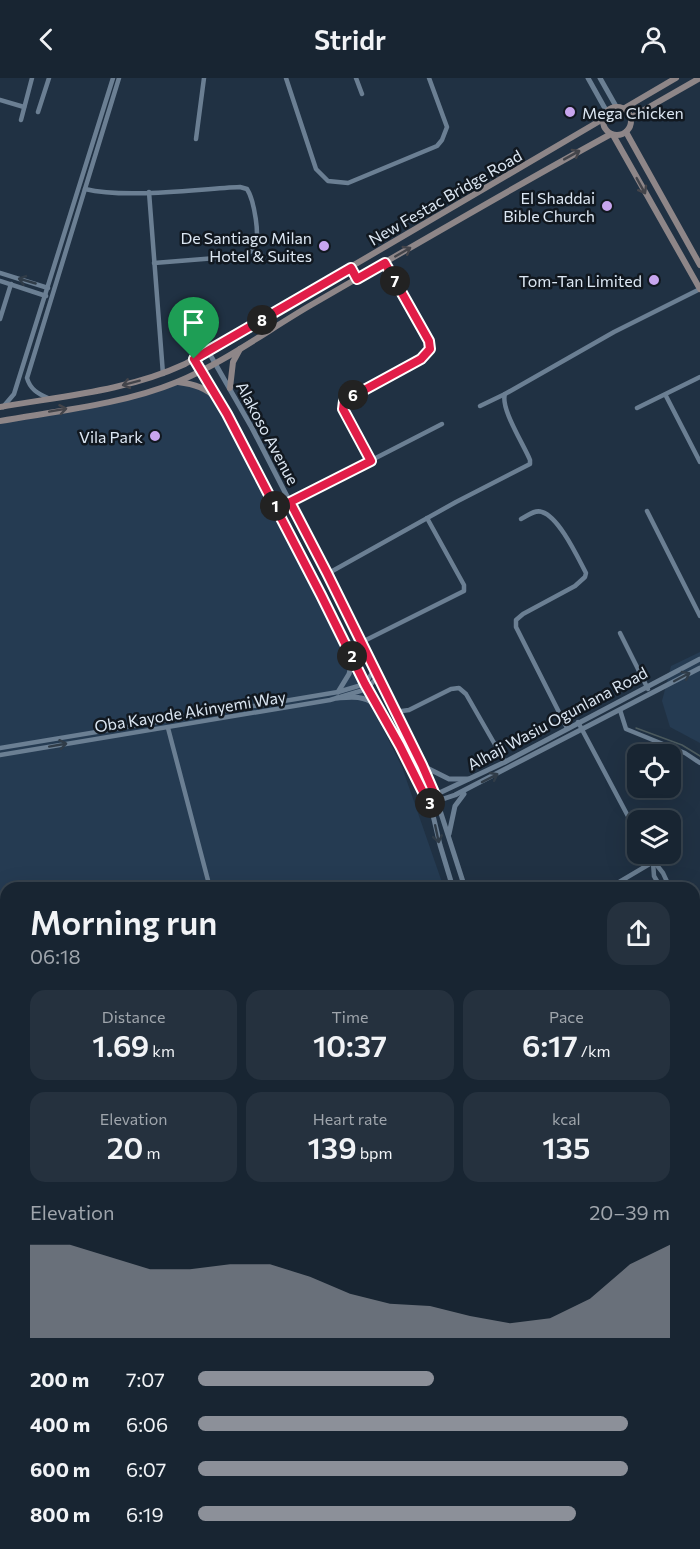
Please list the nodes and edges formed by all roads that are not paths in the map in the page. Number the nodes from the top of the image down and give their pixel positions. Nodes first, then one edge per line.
1 (32, 78) edge
2 (49, 78) edge
3 (113, 78) edge
4 (119, 78) edge
5 (204, 78) edge
6 (286, 78) edge
7 (356, 78) edge
8 (429, 78) edge
9 (588, 78) edge
10 (600, 78) edge
11 (700, 78) edge
12 (672, 79) edge
13 (362, 94) dead end
14 (0, 99) edge
15 (24, 107) junction
16 (108, 108) junction
17 (620, 108) junction
18 (38, 112) dead end
19 (607, 112) junction
20 (630, 118) junction
21 (603, 119) junction
22 (21, 120) dead end
23 (626, 132) junction
24 (612, 135) junction
25 (196, 139) dead end
26 (85, 189) junction
27 (149, 192) junction
28 (154, 263) junction
29 (385, 263) junction
30 (700, 265) edge
31 (351, 268) junction
32 (0, 273) edge
33 (357, 279) junction
34 (0, 281) edge
35 (11, 284) junction
36 (51, 289) junction
37 (700, 289) edge
38 (48, 297) junction
39 (0, 319) edge
40 (241, 347) junction
41 (208, 351) junction
42 (194, 359) junction
43 (215, 363) junction
44 (202, 371) junction
45 (163, 374) junction
46 (700, 377) edge
47 (177, 382) junction
48 (230, 388) junction
49 (505, 394) junction
50 (666, 396) junction
51 (50, 399) junction
52 (219, 400) junction
53 (480, 406) dead end
54 (2, 407) edge
55 (637, 408) dead end
56 (0, 421) edge
57 (442, 424) dead end
58 (371, 461) junction
59 (700, 462) edge
60 (290, 502) junction
61 (647, 511) dead end
62 (427, 518) junction
63 (521, 519) dead end
64 (327, 573) junction
65 (700, 615) edge
66 (620, 633) dead end
67 (360, 643) junction
68 (353, 658) junction
69 (700, 659) edge
70 (700, 668) edge
71 (374, 670) junction
72 (377, 677) junction
73 (647, 686) junction
74 (366, 687) junction
75 (651, 694) junction
76 (337, 695) junction
77 (620, 710) junction
78 (395, 712) junction
79 (387, 721) junction
80 (578, 722) junction
81 (168, 728) junction
82 (567, 728) junction
83 (582, 730) junction
84 (0, 748) edge
85 (0, 755) edge
86 (505, 762) junction
87 (700, 763) edge
88 (422, 765) junction
89 (472, 778) junction
90 (472, 787) junction
91 (436, 798) junction
92 (429, 804) junction
93 (432, 811) junction
94 (627, 814) edge
95 (448, 836) junction
96 (650, 864) edge
97 (653, 864) edge
98 (655, 864) edge
99 (208, 882) edge
100 (451, 882) edge
101 (463, 882) edge
102 (619, 882) edge
103 (658, 882) edge
104 (667, 882) edge

1 - 15 street
2 - 18 street
3 - 16 street
4 - 16 street
5 - 25 street
6 - 8 street
7 - 13 street
9 - 19 street
10 - 17 street
11 - 20 main road
12 - 17 main road
14 - 15 street
15 - 22 street
16 - 26 street
16 - 36 street
17 - 19 main road
17 - 20 main road
19 - 21 main road
20 - 23 main road
21 - 24 main road
21 - 31 main road, New Festac Bridge Road
23 - 24 main road
23 - 30 main road
29 -> 24 main road
24 -> 37 main road
26 - 27 street
26 - 36 street
27 - 28 street
27 - 28 street
28 - 45 street
29 - 33 main road
29 - 58 street
31 - 33 main road
31 - 41 main road, New Festac Bridge Road
36 -> 32 street
33 - 40 main road
34 - 35 street
35 - 38 street
35 - 39 street
36 - 38 street
37 - 49 street
38 - 51 street
38 - 54 street
40 - 43 main road
40 - 48 main road
41 - 42 main road, New Festac Bridge Road
41 - 43 street, Alakoso Avenue
42 - 44 street, Alakoso Avenue
42 - 45 main road, New Festac Bridge Road
43 - 44 main road
43 - 48 street, Alakoso Avenue
44 - 47 main road
44 - 52 street, Alakoso Avenue
45 -> 51 main road, New Festac Bridge Road
46 - 50 street
47 - 52 main road
56 -> 47 main road
48 - 60 street, Alakoso Avenue
49 - 53 street
49 - 62 street
50 - 55 street
50 - 59 street
51 - 54 main road, New Festac Bridge Road
52 - 68 street, Alakoso Avenue
57 - 58 street
58 - 60 street
60 - 64 street, Alakoso Avenue
61 - 65 street
62 - 64 street
62 - 67 street
63 - 82 street
64 - 67 street, Alakoso Avenue
66 - 73 street
67 - 71 street, Alakoso Avenue
68 - 74 street, Alakoso Avenue
68 - 76 street
69 - 73 street, Alhaji Wasiu Ogunlana Road
75 -> 70 street, Alhaji Wasiu Ogunlana Road
71 - 72 street, Alakoso Avenue
71 - 74 street
72 - 74 street
72 - 78 street, Alakoso Avenue
73 - 75 street
73 - 80 street, Alhaji Wasiu Ogunlana Road
74 - 76 street, Oba Kayode Akinyemi Way
74 - 79 street, Alakoso Avenue
75 - 77 street, Alhaji Wasiu Ogunlana Road
76 - 79 street
76 - 81 street, Oba Kayode Akinyemi Way
76 - 84 street, Oba Kayode Akinyemi Way
77 - 83 street, Alhaji Wasiu Ogunlana Road
77 - 87 street
78 - 86 street
78 - 88 street, Alakoso Avenue
79 - 92 street, Alakoso Avenue
80 - 82 street, Alhaji Wasiu Ogunlana Road
80 - 83 street
85 -> 81 street, Oba Kayode Akinyemi Way
81 - 99 street
82 - 86 street, Alhaji Wasiu Ogunlana Road
90 -> 83 street, Alhaji Wasiu Ogunlana Road
83 - 94 street
86 - 89 street, Alhaji Wasiu Ogunlana Road
88 - 89 street
88 - 91 street, Alakoso Avenue
89 - 91 street, Alhaji Wasiu Ogunlana Road
90 - 91 street, Alhaji Wasiu Ogunlana Road
90 - 95 street
91 - 92 street
91 - 93 street
91 - 95 street, Alakoso Avenue
92 - 93 street, Alakoso Avenue
93 -> 100 street, Alakoso Avenue
95 - 101 street, Alakoso Avenue
96 - 102 street
97 - 103 street
98 - 104 street

